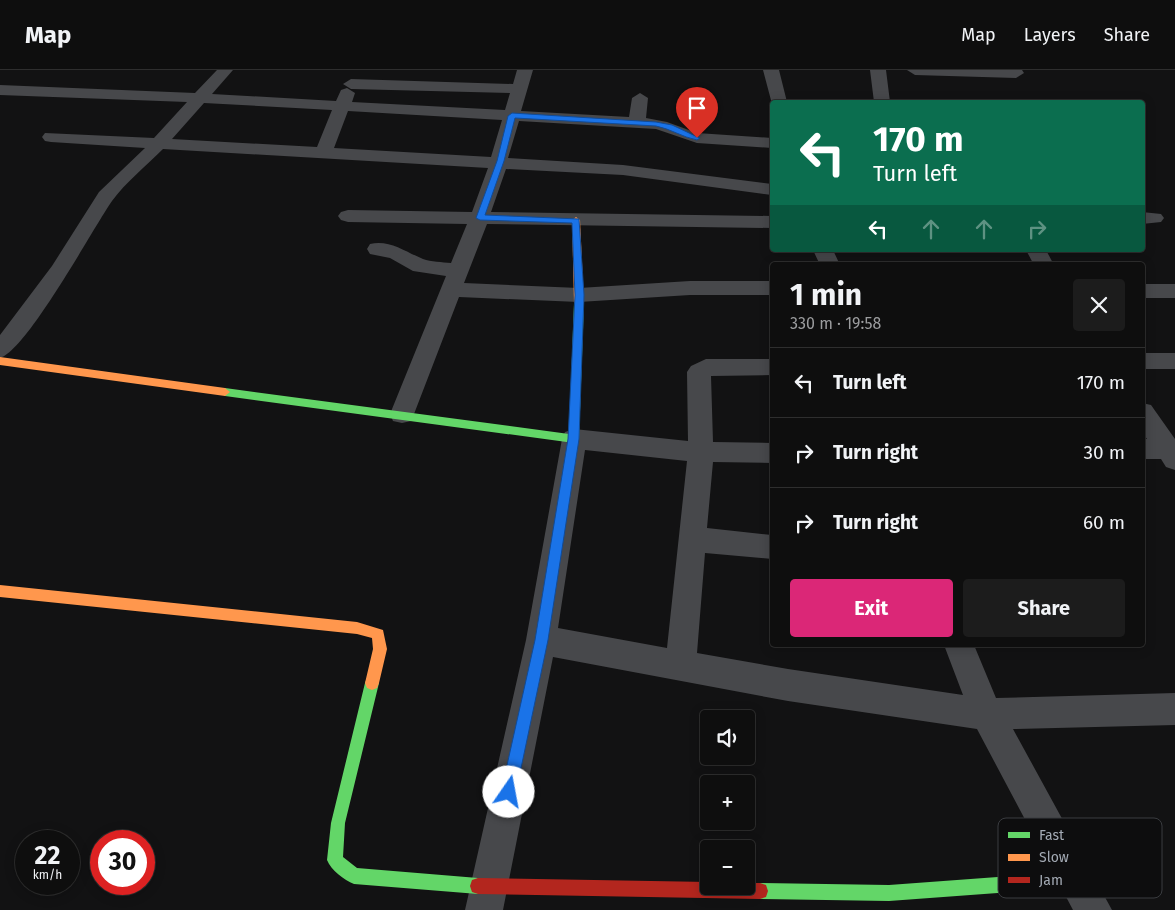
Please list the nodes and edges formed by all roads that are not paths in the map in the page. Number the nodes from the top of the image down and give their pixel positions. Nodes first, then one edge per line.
1 (226, 70) edge
2 (770, 70) edge
3 (878, 70) edge
4 (915, 70) edge
5 (1016, 73) dead end
6 (354, 77) edge
7 (522, 79) edge
8 (0, 90) edge
9 (198, 98) junction
10 (640, 98) dead end
11 (778, 100) edge
12 (882, 100) edge
13 (340, 107) junction
14 (512, 116) junction
15 (637, 123) junction
16 (51, 136) dead end
17 (160, 142) junction
18 (770, 143) edge
19 (324, 151) junction
20 (501, 161) junction
21 (770, 190) edge
22 (348, 216) dead end
23 (480, 218) junction
24 (576, 220) junction
25 (770, 222) edge
26 (377, 249) dead end
27 (454, 281) junction
28 (770, 288) edge
29 (1145, 291) edge
30 (1175, 291) edge
31 (579, 295) junction
32 (0, 350) edge
33 (0, 360) edge
34 (1145, 361) edge
35 (1175, 361) edge
36 (770, 367) edge
37 (402, 414) junction
38 (1145, 416) edge
39 (574, 439) junction
40 (1145, 449) edge
41 (701, 452) junction
42 (1173, 452) edge
43 (770, 454) edge
44 (691, 538) junction
45 (770, 547) edge
46 (0, 591) edge
47 (542, 640) junction
48 (960, 647) edge
49 (680, 666) junction
50 (1175, 709) edge
51 (986, 714) junction
52 (1044, 818) edge
53 (998, 889) edge
54 (486, 898) edge
55 (1087, 898) edge
56 (891, 902) edge
57 (1093, 910) edge

1 - 9 street
2 - 11 street
3 - 12 street
4 - 5 street
6 - 7 street
6 - 13 street
7 - 14 street
8 - 9 street
9 - 13 street
9 - 17 street
10 - 15 street
13 - 14 street
13 - 19 street
14 - 15 street
14 - 20 street
15 - 18 street
16 - 17 street
17 - 19 street
17 - 32 street
19 - 20 street
20 - 21 street
20 - 23 street
22 - 23 street
23 - 24 street
23 - 27 street
24 - 25 street
24 - 31 street
26 - 27 street
27 - 31 street
27 - 37 street
28 - 31 street
29 - 30 street
31 - 39 street
33 - 37 street
34 - 35 street
36 - 41 street
37 - 39 street
38 - 42 street
39 - 41 street
39 - 47 street
40 - 42 street
41 - 43 street
41 - 44 street
44 - 45 street
44 - 49 street
46 - 54 street
47 - 49 street
47 - 54 street
48 - 51 street
49 - 51 street
50 - 51 street
51 - 52 street
53 - 56 street
54 - 56 street
55 - 57 street

